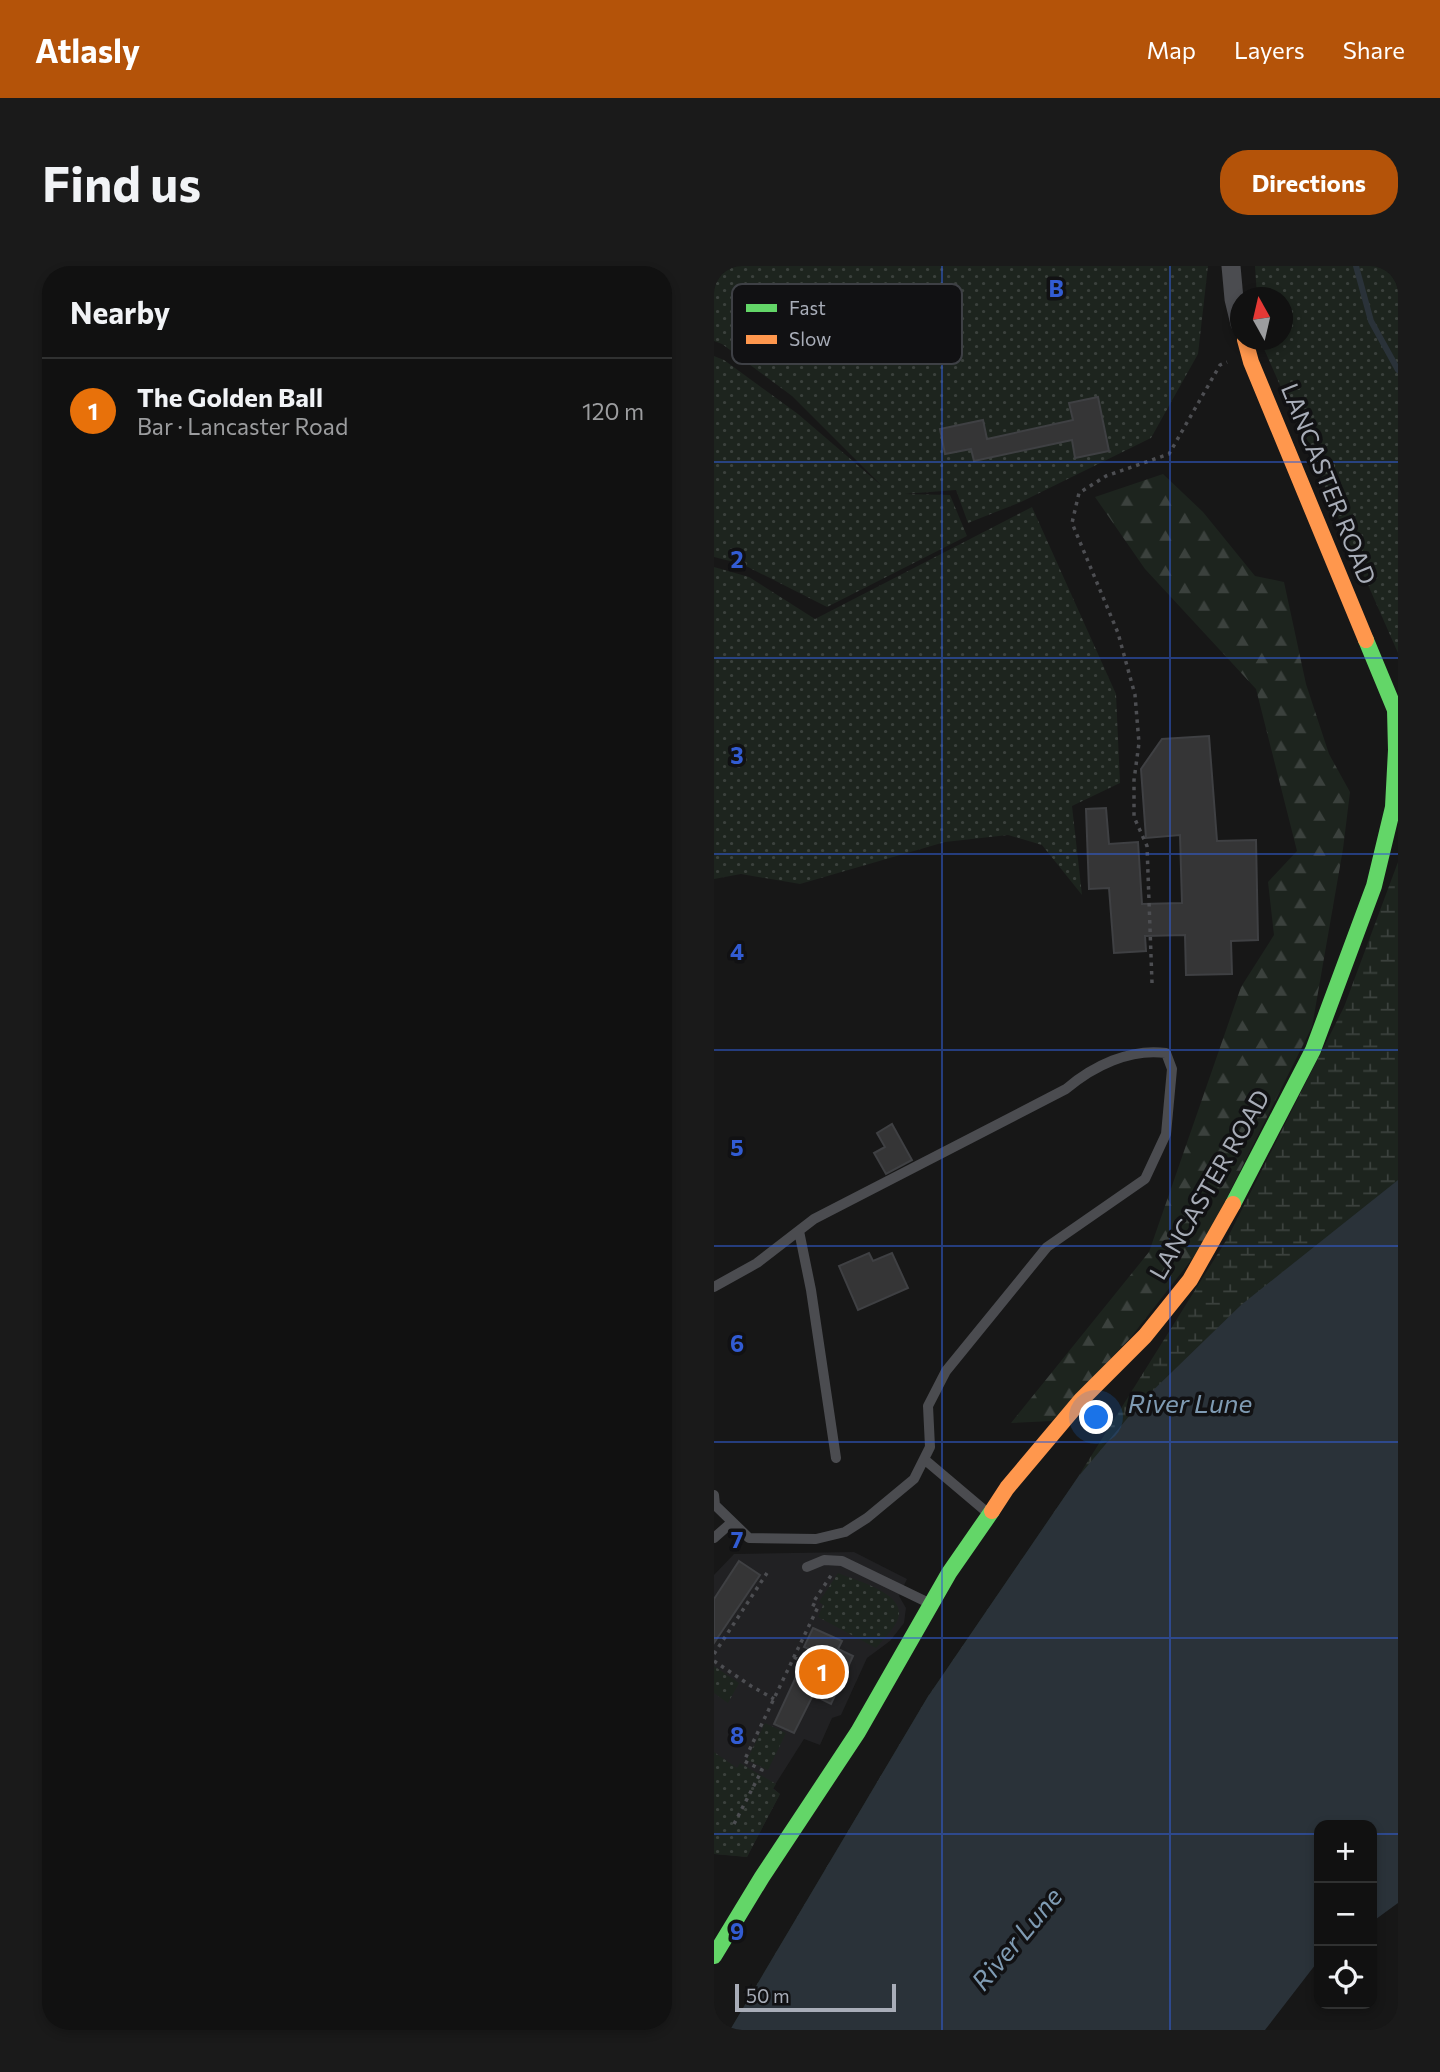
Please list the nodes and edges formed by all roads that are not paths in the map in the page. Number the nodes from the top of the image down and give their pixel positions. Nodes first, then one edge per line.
1 (1231, 266) edge
2 (1233, 287) edge
3 (1249, 350) edge
4 (799, 1231) junction
5 (714, 1287) edge
6 (836, 1458) dead end
7 (924, 1459) junction
8 (714, 1495) edge
9 (989, 1514) junction
10 (731, 1523) junction
11 (714, 1538) edge
12 (807, 1567) dead end
13 (931, 1604) junction
14 (714, 1956) edge

1 - 2 street
3 - 9 street, LANCASTER ROAD
4 - 5 lane
4 - 6 lane
4 - 7 lane
7 - 9 lane
7 - 10 lane
8 - 10 lane
9 - 13 street, LANCASTER ROAD
10 - 11 lane
12 - 13 lane
13 - 14 street, LANCASTER ROAD

